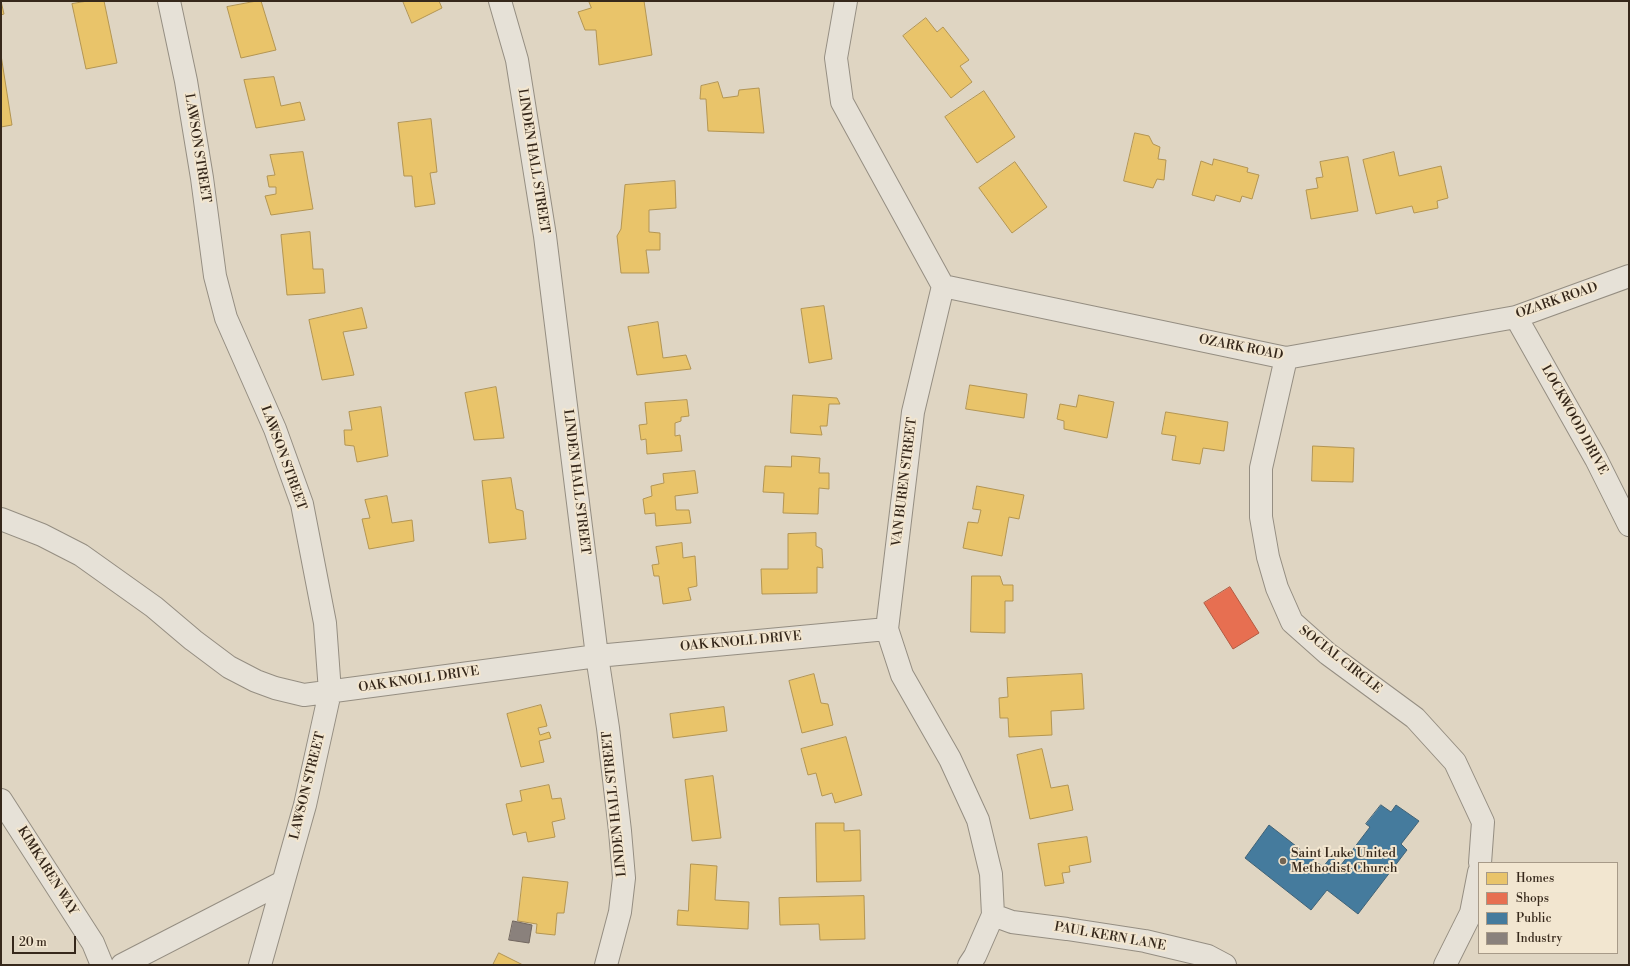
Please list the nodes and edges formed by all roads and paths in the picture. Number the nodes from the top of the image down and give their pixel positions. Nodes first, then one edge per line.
1 (169, 1) edge
2 (500, 1) edge
3 (846, 1) edge
4 (1629, 276) edge
5 (943, 286) junction
6 (1516, 317) junction
7 (1286, 358) junction
8 (1, 519) edge
9 (1629, 526) edge
10 (887, 629) junction
11 (597, 656) junction
12 (330, 692) junction
13 (1, 800) edge
14 (1480, 862) edge
15 (1478, 878) edge
16 (283, 882) junction
17 (993, 915) junction
18 (102, 965) edge
19 (122, 965) edge
20 (260, 965) edge
21 (606, 965) edge
22 (969, 965) edge
23 (1225, 965) edge
24 (1445, 965) edge

1 - 12 street, LAWSON STREET
2 - 11 street, LINDEN HALL STREET
3 - 5 street
4 - 6 street, OZARK ROAD
5 - 7 street, OZARK ROAD
5 - 10 street, VAN BUREN STREET
6 - 7 street, OZARK ROAD
6 - 9 street, LOCKWOOD DRIVE
7 - 14 street, SOCIAL CIRCLE
8 - 12 street, OAK KNOLL DRIVE
10 - 11 street, OAK KNOLL DRIVE
10 - 17 street, VAN BUREN STREET
11 - 12 street, OAK KNOLL DRIVE
11 - 21 street, LINDEN HALL STREET
12 - 16 street, LAWSON STREET
13 - 18 street, KIMKAREN WAY
15 - 24 street
16 - 19 street
16 - 20 street, LAWSON STREET
17 - 22 street, VAN BUREN STREET
17 - 23 street, PAUL KERN LANE

